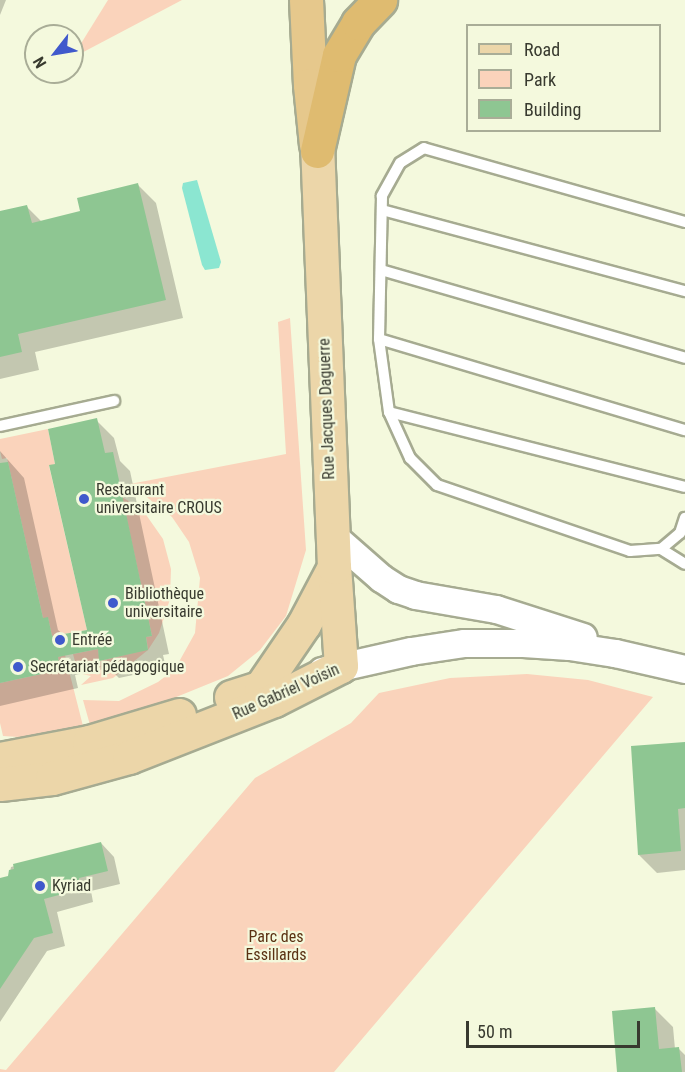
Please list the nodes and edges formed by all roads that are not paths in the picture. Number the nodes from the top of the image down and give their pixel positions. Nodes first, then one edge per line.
1 (306, 0) edge
2 (380, 0) edge
3 (317, 151) junction
4 (382, 210) junction
5 (685, 222) edge
6 (381, 270) junction
7 (685, 291) edge
8 (379, 339) junction
9 (685, 358) edge
10 (114, 400) dead end
11 (389, 412) junction
12 (0, 426) edge
13 (685, 430) edge
14 (685, 487) edge
15 (685, 518) edge
16 (661, 549) junction
17 (333, 552) junction
18 (685, 564) edge
19 (341, 666) junction
20 (676, 666) edge
21 (261, 687) junction
22 (0, 759) edge
23 (0, 784) edge

1 - 3 highway
2 - 3 highway
3 - 17 main road, Rue Jacques Daguerre
4 - 5 lane
4 - 6 lane
4 - 7 lane
6 - 8 lane
6 - 9 lane
8 - 11 lane
8 - 13 lane
10 - 12 lane
11 - 14 lane
11 - 16 lane
15 - 16 lane
16 - 18 lane
17 - 19 main road, Rue Jacques Daguerre
17 - 20 street
17 - 21 main road
19 - 20 street, Rue Gabriel Voisin
19 - 21 street
19 - 23 main road, Rue Gabriel Voisin
21 - 22 main road

